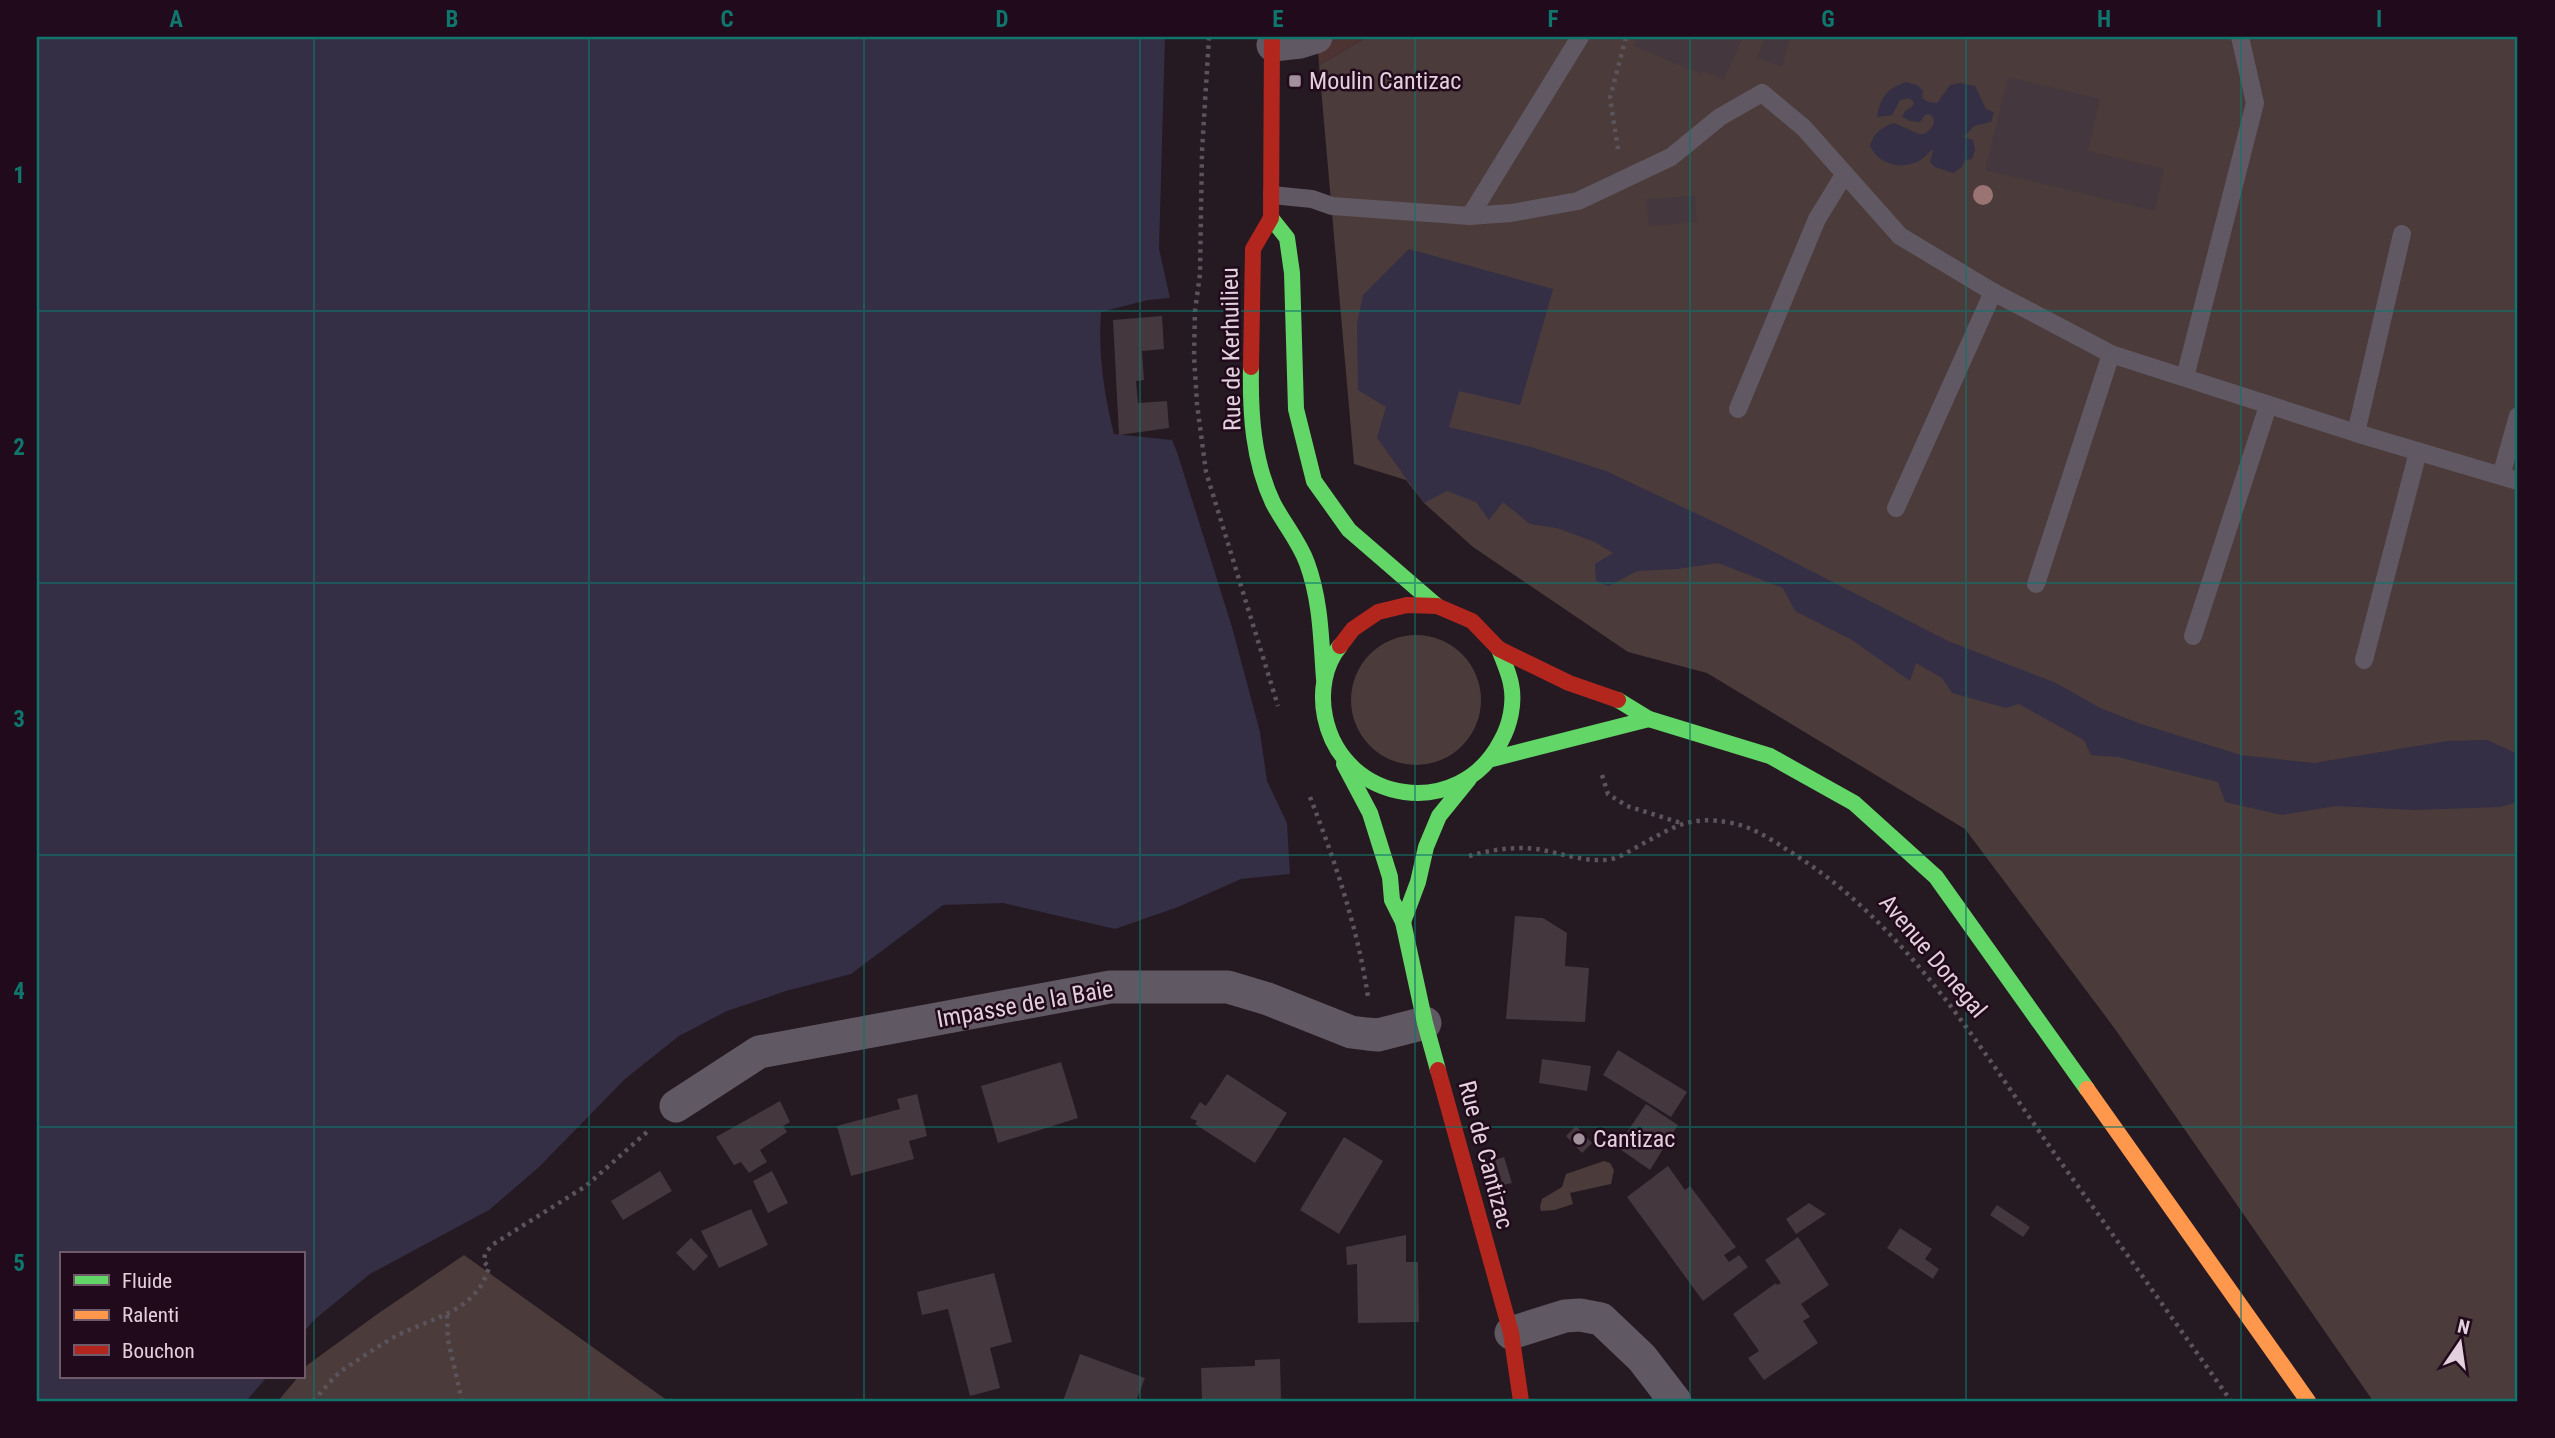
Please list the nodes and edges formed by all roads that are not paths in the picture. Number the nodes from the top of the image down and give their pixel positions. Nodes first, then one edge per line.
1 (1316, 37) edge
2 (1580, 37) edge
3 (2240, 37) edge
4 (1272, 41) edge
5 (1844, 174) junction
6 (1272, 195) junction
7 (1470, 216) junction
8 (1271, 218) junction
9 (2402, 233) dead end
10 (1993, 292) junction
11 (2111, 354) junction
12 (2185, 377) junction
13 (2268, 406) junction
14 (1738, 409) dead end
15 (2518, 416) edge
16 (2356, 433) junction
17 (2418, 452) junction
18 (2510, 479) edge
19 (1896, 508) dead end
20 (2036, 584) dead end
21 (1437, 606) junction
22 (2193, 636) dead end
23 (1499, 649) junction
24 (2364, 660) dead end
25 (1324, 681) junction
26 (1649, 719) junction
27 (1337, 750) junction
28 (1492, 759) junction
29 (1469, 779) junction
30 (1403, 922) junction
31 (1425, 1023) junction
32 (676, 1106) road end
33 (1511, 1333) junction
34 (1521, 1401) edge
35 (1675, 1401) edge
36 (2308, 1401) edge

1 - 4 street
2 - 7 lane
3 - 12 lane
4 - 6 main road, Rue de Kerhuilieu
5 - 7 lane
5 - 10 lane
5 - 14 lane
6 - 7 lane
6 - 8 main road, Rue de Kerhuilieu
8 - 21 main road
8 - 25 main road, Rue de Kerhuilieu
9 - 16 lane
10 - 11 lane
10 - 19 lane
11 - 12 lane
11 - 20 lane
12 - 13 lane
13 - 16 lane
13 - 22 lane
15 - 18 lane
16 - 17 lane
17 - 18 lane
17 - 24 lane
21 - 23 main road
21 - 25 main road
23 - 26 main road, Avenue Donegal
23 - 28 main road
25 - 27 main road
26 - 28 main road
26 - 36 main road, Avenue Donegal
27 - 29 main road
27 - 30 main road, Rue de Cantizac
28 - 29 main road
29 - 30 main road
30 - 31 main road, Rue de Cantizac
31 - 32 street, Impasse de la Baie
31 - 33 main road, Rue de Cantizac
33 - 34 main road, Rue de Cantizac
33 - 35 street

